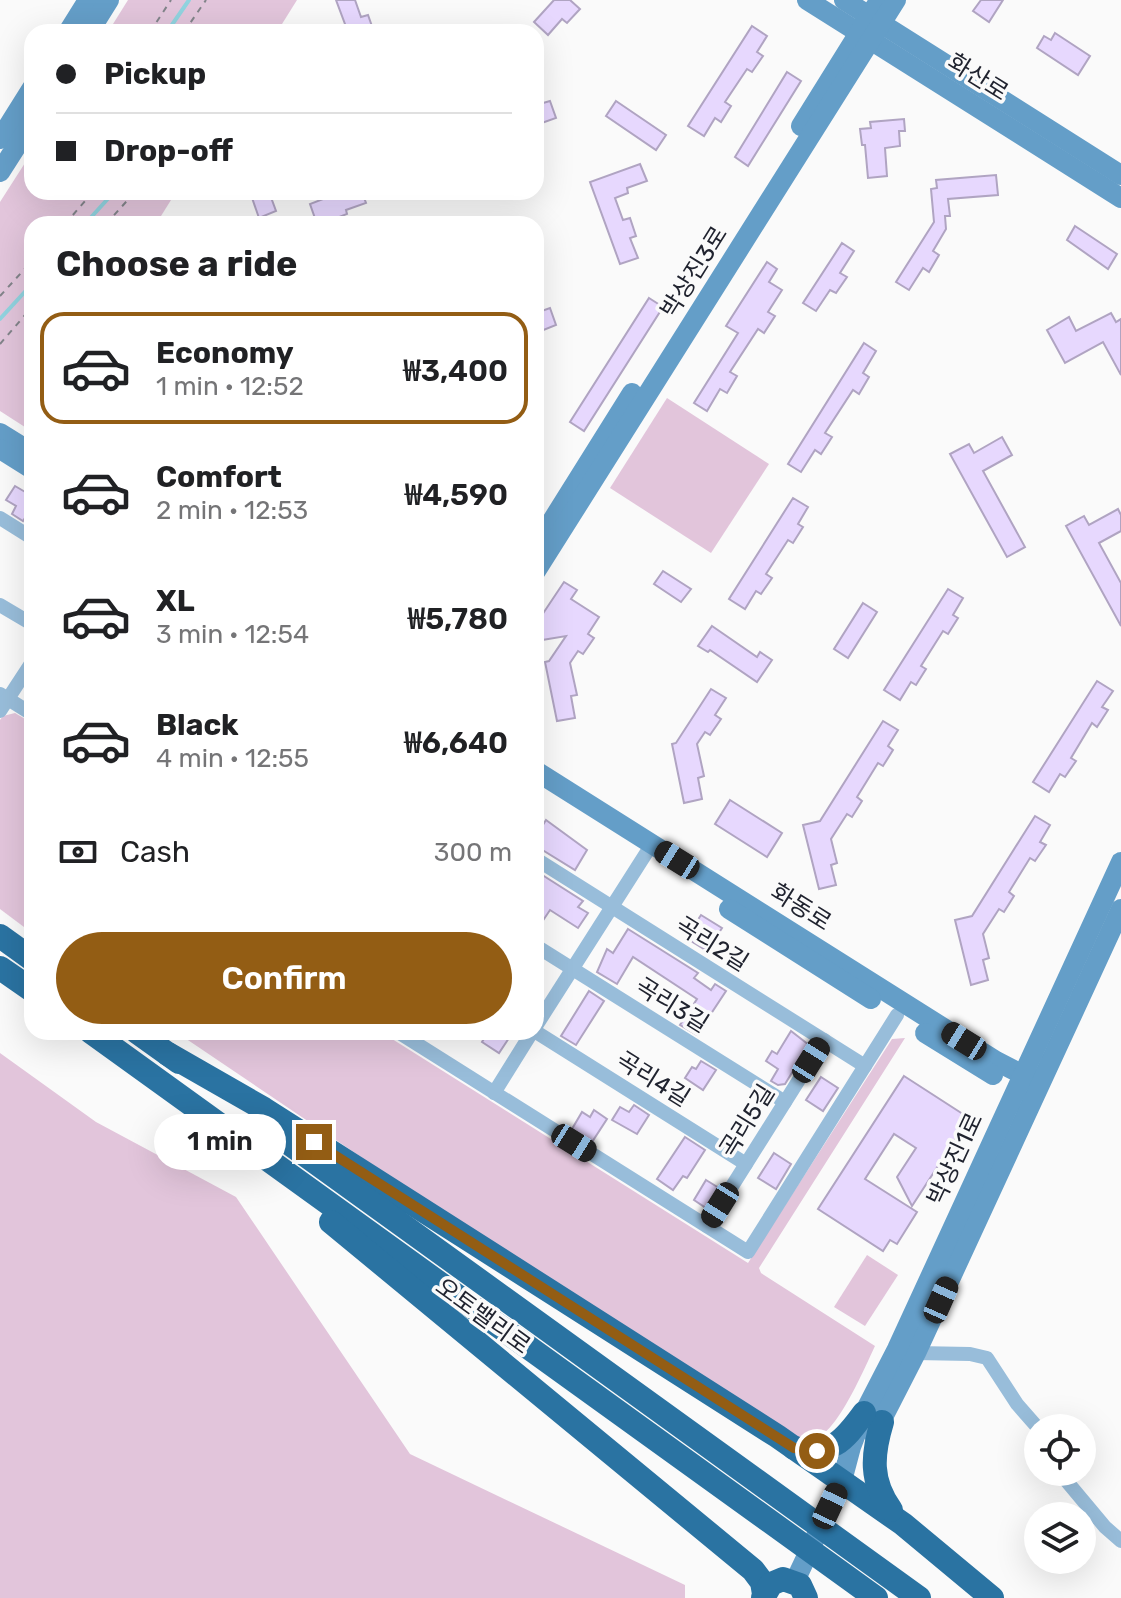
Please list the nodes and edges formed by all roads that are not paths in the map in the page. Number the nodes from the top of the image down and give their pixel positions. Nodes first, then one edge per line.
1 (88, 0) edge
2 (109, 0) edge
3 (807, 0) edge
4 (844, 0) edge
5 (896, 0) edge
6 (872, 23) edge
7 (73, 24) edge
8 (94, 24) edge
9 (24, 101) edge
10 (24, 134) edge
11 (0, 139) edge
12 (0, 172) edge
13 (1121, 175) edge
14 (1121, 198) edge
15 (0, 433) edge
16 (24, 448) edge
17 (0, 449) edge
18 (24, 464) edge
19 (0, 518) edge
20 (24, 533) edge
21 (544, 533) edge
22 (544, 558) edge
23 (0, 605) edge
24 (24, 619) edge
25 (24, 673) edge
26 (3, 701) edge
27 (24, 710) edge
28 (544, 777) edge
29 (544, 792) edge
30 (648, 850) junction
31 (1121, 862) edge
32 (544, 864) edge
33 (612, 907) junction
34 (1121, 909) edge
35 (0, 936) edge
36 (544, 951) edge
37 (24, 953) edge
38 (0, 968) edge
39 (573, 968) junction
40 (24, 984) edge
41 (544, 1015) edge
42 (897, 1015) junction
43 (544, 1036) edge
44 (102, 1040) edge
45 (148, 1040) edge
46 (411, 1040) edge
47 (528, 1040) edge
48 (824, 1040) junction
49 (168, 1054) junction
50 (865, 1066) junction
51 (1028, 1085) junction
52 (494, 1093) junction
53 (785, 1102) junction
54 (225, 1126) junction
55 (746, 1164) junction
56 (707, 1226) junction
57 (916, 1353) junction
58 (1026, 1414) edge
59 (873, 1418) junction
60 (794, 1448) junction
61 (842, 1481) junction
62 (1071, 1486) edge
63 (903, 1524) junction
64 (1121, 1541) edge
65 (801, 1590) edge
66 (764, 1596) edge
67 (876, 1598) edge
68 (919, 1598) edge
69 (992, 1598) edge

1 - 7 street
2 - 8 street
3 - 6 street, 화산로
4 - 6 street, 화산로
5 - 6 street, 박상진3로
6 - 13 street, 화산로
6 - 14 street, 화산로
6 - 21 street, 박상진3로
6 - 22 street, 박상진3로
9 - 11 street
10 - 12 street
15 - 16 street
17 - 18 street
19 - 20 street
23 - 24 street
25 - 26 street
26 - 27 street
28 - 30 street, 화동로
29 - 30 street, 화동로
30 - 33 street
30 - 42 street, 화동로
30 - 51 street, 화동로
31 - 51 street, 박상진1로
32 - 33 street, 곡리2길
33 - 39 street
33 - 48 street, 곡리2길
34 - 51 street, 박상진1로
35 - 37 highway
36 - 39 street, 곡리3길
38 - 40 highway
39 - 41 street
39 - 53 street, 곡리3길
42 - 50 street
42 - 51 street, 화동로
43 - 55 street, 곡리4길
44 - 54 highway, 오토밸리로
45 - 49 highway, 오토밸리로
46 - 52 street
47 - 52 street
48 - 50 street, 곡리2길
48 - 53 street, 곡리5길
49 - 60 highway
49 - 68 highway, 오토밸리로
50 - 56 street
51 - 57 street, 박상진1로
51 - 59 street, 박상진1로
52 - 56 street
53 - 55 street, 곡리5길
54 - 66 highway
54 - 67 highway, 오토밸리로
55 - 56 street, 곡리5길
57 - 58 street
57 - 59 street, 박상진1로
59 - 60 highway
59 - 61 street, 박상진1로
59 - 63 highway
60 - 61 highway
61 - 63 highway
61 - 65 street, 박상진1로
62 - 64 street
63 - 69 highway
65 - 66 highway

